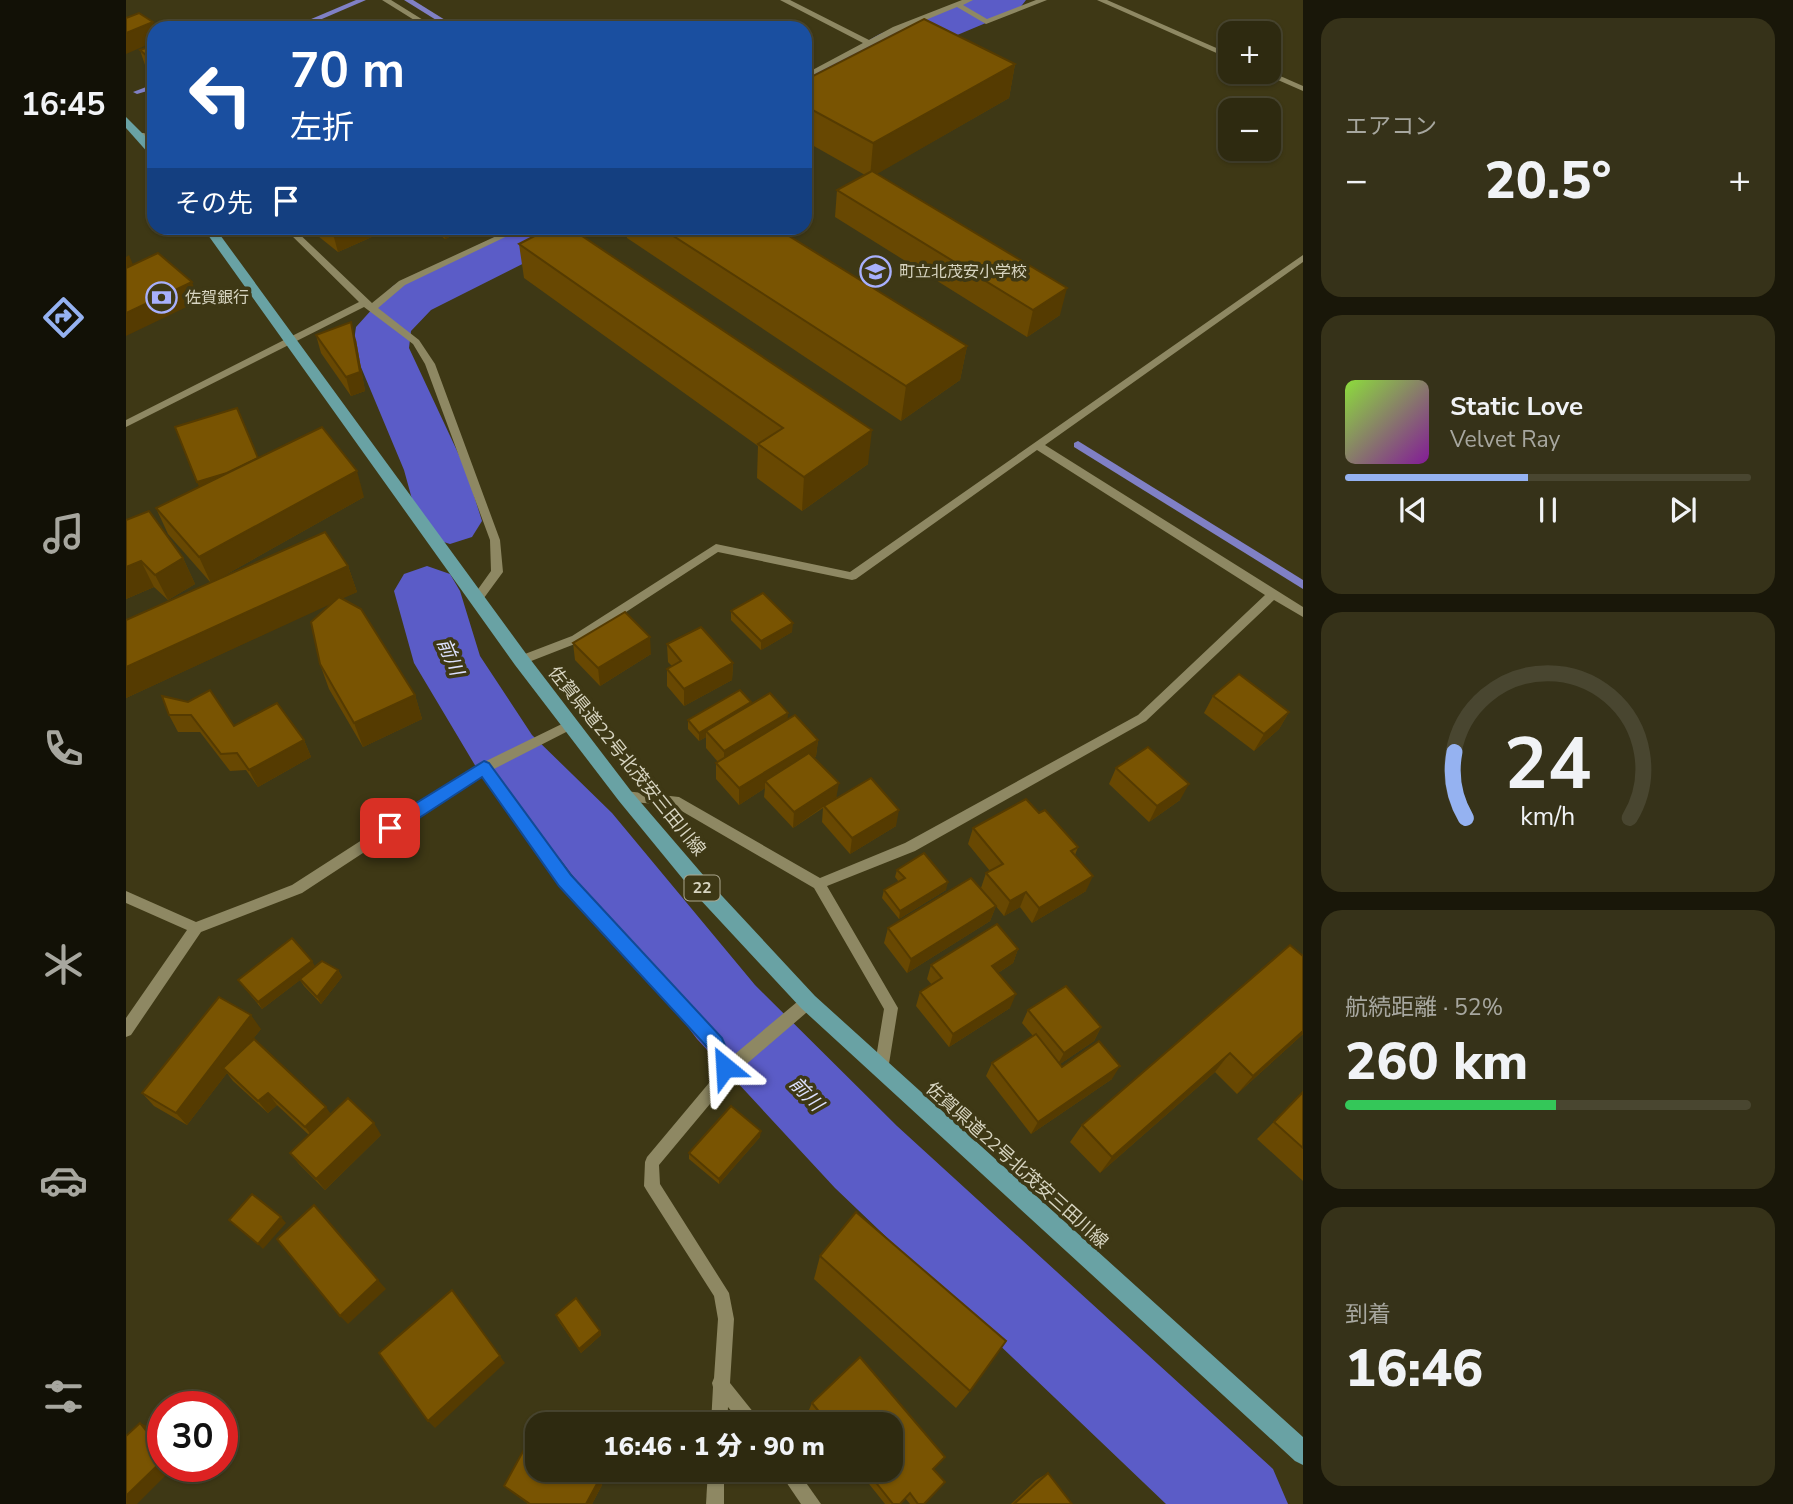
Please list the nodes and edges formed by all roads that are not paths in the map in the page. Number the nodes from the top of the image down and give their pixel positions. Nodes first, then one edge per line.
1 (386, 0) edge
2 (784, 0) edge
3 (969, 0) edge
4 (1043, 0) edge
5 (1101, 0) edge
6 (960, 6) junction
7 (420, 21) edge
8 (869, 43) junction
9 (1218, 52) edge
10 (812, 73) edge
11 (1281, 79) edge
12 (1303, 89) edge
13 (126, 121) edge
14 (142, 135) junction
15 (147, 138) edge
16 (147, 142) edge
17 (214, 235) edge
18 (295, 235) edge
19 (505, 235) edge
20 (1303, 258) edge
21 (372, 307) junction
22 (402, 329) joint
23 (291, 338) junction
24 (126, 424) edge
25 (1038, 446) junction
26 (1273, 594) junction
27 (477, 599) junction
28 (1303, 613) edge
29 (521, 660) junction
30 (570, 725) junction
31 (527, 748) joint
32 (484, 768) junction
33 (625, 796) junction
34 (819, 884) junction
35 (126, 897) edge
36 (196, 928) junction
37 (808, 1002) junction
38 (126, 1030) edge
39 (731, 1064) junction
40 (881, 1070) junction
41 (720, 1383) junction
42 (719, 1412) edge
43 (743, 1412) edge
44 (1303, 1453) edge
45 (716, 1482) edge
46 (795, 1482) edge
47 (715, 1504) edge
48 (812, 1504) edge

1 - 7 street
2 - 8 street
3 - 6 street
4 - 6 street
5 - 9 street
6 - 8 street
8 - 10 street
11 - 12 street
13 - 14 main road
14 - 15 street
14 - 16 main road
17 - 23 main road, 佐賀県道22号北茂安三田川線 / 22
18 - 21 street
19 - 21 street
20 - 25 street
21 - 22 street
21 - 23 street
22 - 27 street
23 - 24 street
23 - 27 main road, 佐賀県道22号北茂安三田川線 / 22
25 - 26 street
25 - 29 street
26 - 28 street
26 - 34 street
27 - 29 main road, 佐賀県道22号北茂安三田川線 / 22
29 - 30 main road, 佐賀県道22号北茂安三田川線 / 22
30 - 31 street
30 - 33 main road, 佐賀県道22号北茂安三田川線 / 22
31 - 32 street
32 - 36 street
32 - 39 street
33 - 34 street
33 - 37 main road, 佐賀県道22号北茂安三田川線 / 22
34 - 40 street
35 - 36 street
36 - 38 street
37 - 39 street
37 - 40 main road, 佐賀県道22号北茂安三田川線 / 22
39 - 41 street
40 - 44 main road, 佐賀県道22号北茂安三田川線 / 22
41 - 42 street
41 - 43 street
45 - 47 street
46 - 48 street

